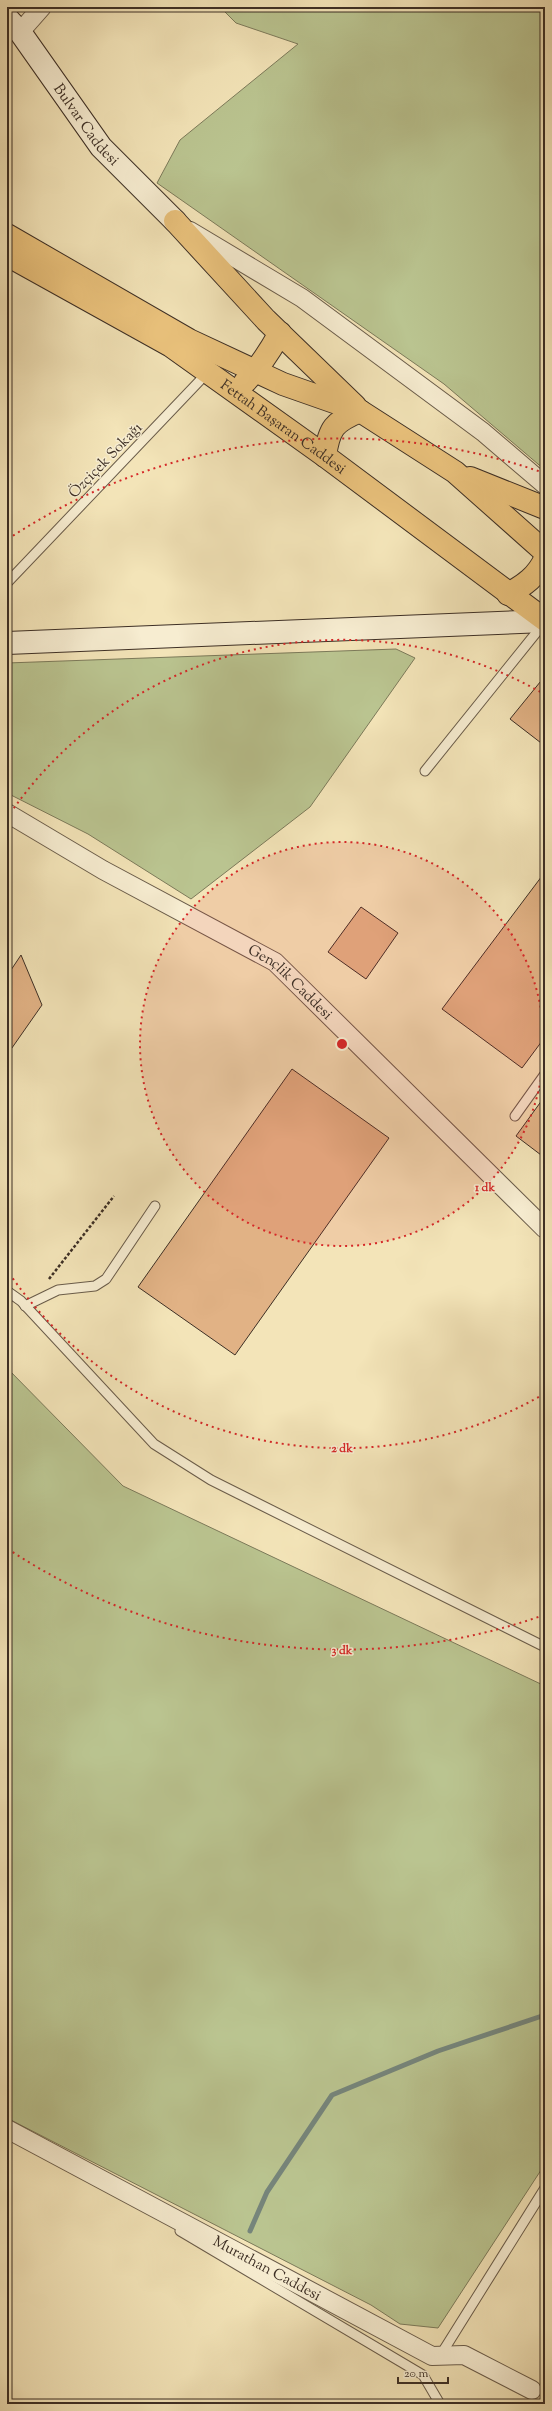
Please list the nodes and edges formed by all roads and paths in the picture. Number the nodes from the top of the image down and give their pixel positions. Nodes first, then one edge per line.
1 (42, 7) edge
2 (13, 25) edge
3 (175, 222) junction
4 (7, 235) edge
5 (7, 255) edge
6 (280, 333) junction
7 (214, 364) junction
8 (256, 372) junction
9 (234, 392) junction
10 (360, 411) junction
11 (325, 456) junction
12 (455, 472) junction
13 (545, 485) edge
14 (545, 508) edge
15 (545, 552) edge
16 (545, 559) edge
17 (7, 583) edge
18 (508, 594) junction
19 (545, 621) edge
20 (7, 643) edge
21 (425, 771) dead end
22 (7, 813) edge
23 (545, 1074) edge
24 (515, 1116) dead end
25 (114, 1196) dead end
26 (156, 1206) dead end
27 (545, 1229) edge
28 (46, 1283) dead end
29 (7, 1291) edge
30 (25, 1306) junction
31 (545, 1647) edge
32 (7, 2130) edge
33 (545, 2188) edge
34 (440, 2356) junction
35 (532, 2390) dead end
36 (440, 2404) edge

1 - 2 street
2 - 3 street, Bulvar Caddesi
3 - 6 main road
3 - 13 street
4 - 7 main road, Fettah Başaran Caddesi
5 - 7 main road, Fettah Başaran Caddesi
6 - 8 main road
6 - 10 main road
7 - 8 main road, Fettah Başaran Caddesi
7 - 9 main road, Fettah Başaran Caddesi
7 - 17 lane, Özçiçek Sokağı
8 - 9 main road
8 - 10 main road, Fettah Başaran Caddesi
9 - 11 main road, Fettah Başaran Caddesi
10 - 11 main road
10 - 12 main road, Fettah Başaran Caddesi
11 - 18 main road, Fettah Başaran Caddesi
12 - 14 main road
12 - 15 main road, Fettah Başaran Caddesi
16 - 18 main road
18 - 19 main road, Fettah Başaran Caddesi
19 - 20 street
19 - 21 lane
22 - 27 street, Gençlik Caddesi
23 - 24 lane
25 - 28 path
26 - 30 lane
29 - 30 lane
30 - 31 lane
32 - 34 street, Murathan Caddesi
32 - 36 lane
33 - 34 lane
34 - 35 street, Murathan Caddesi

